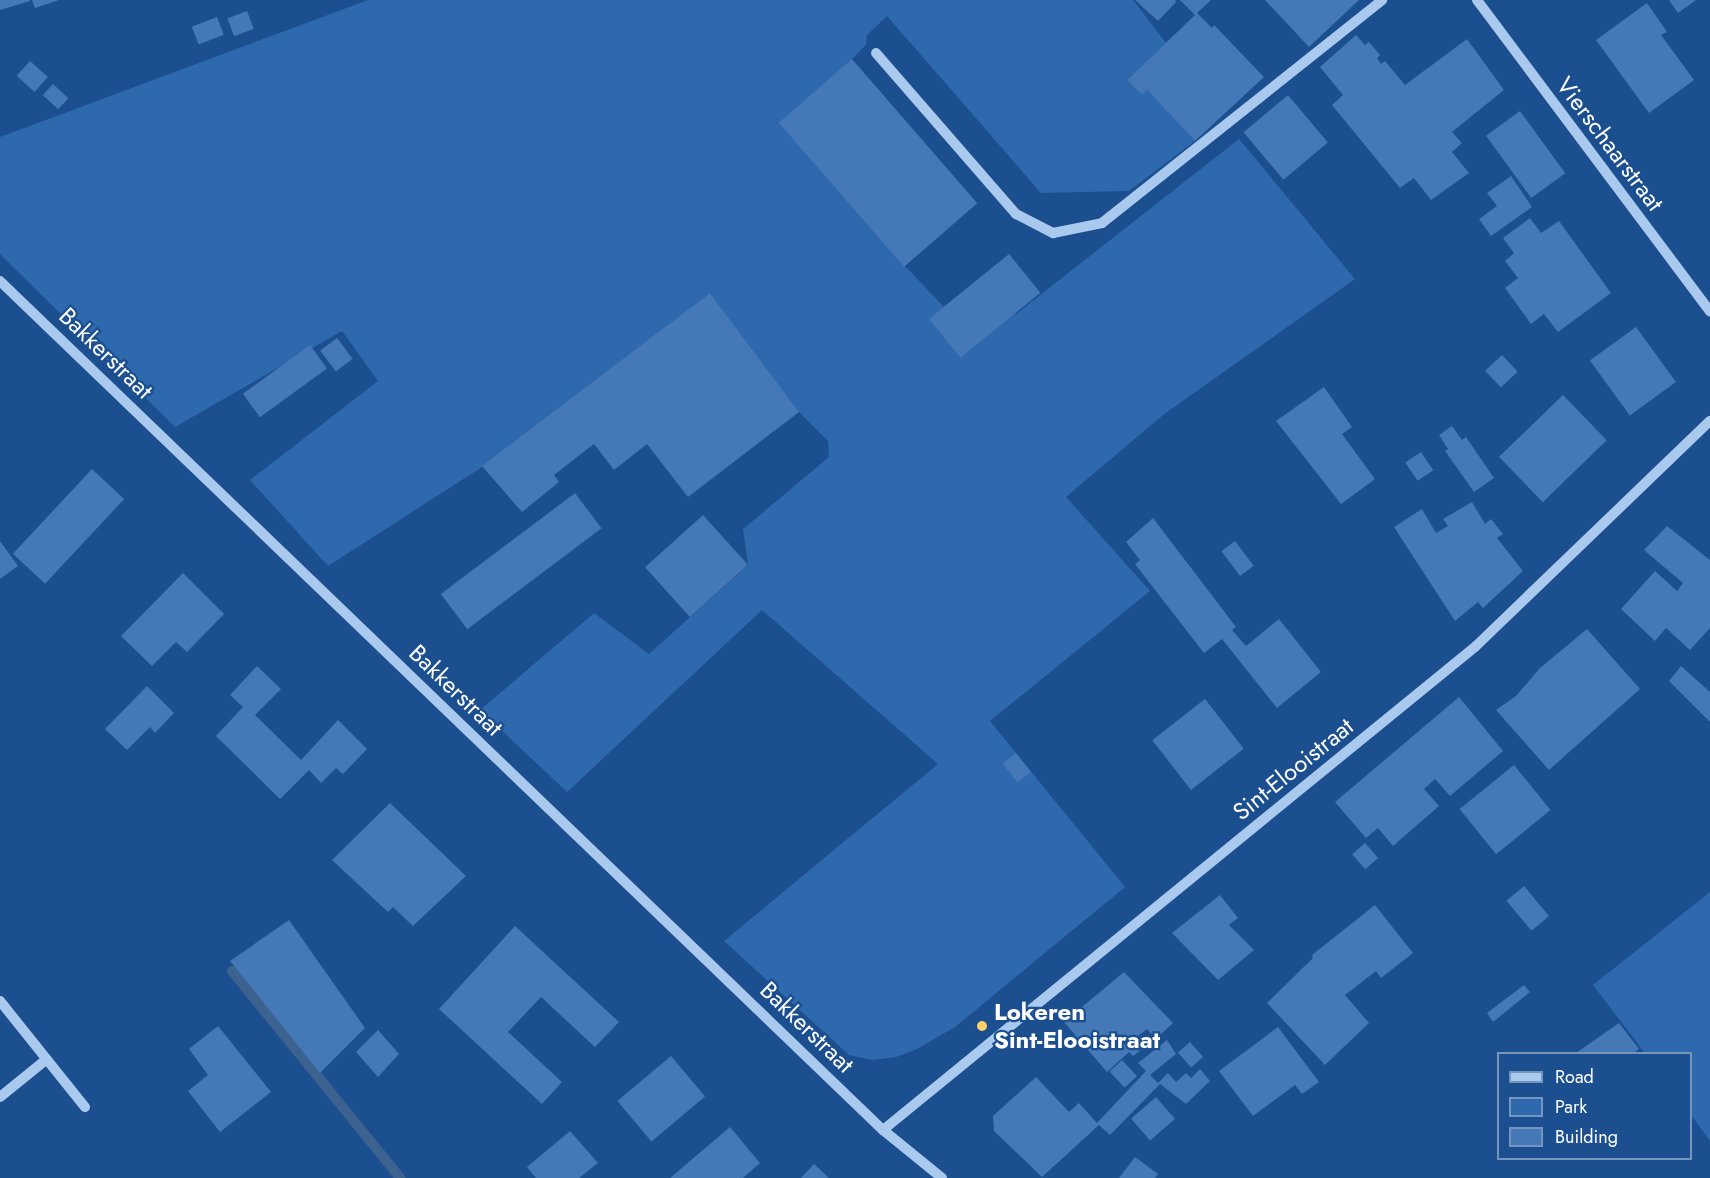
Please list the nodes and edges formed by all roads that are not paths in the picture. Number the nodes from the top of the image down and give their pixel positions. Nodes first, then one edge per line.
1 (1382, 0) edge
2 (1477, 0) edge
3 (876, 53) dead end
4 (0, 281) edge
5 (1710, 312) edge
6 (1710, 421) edge
7 (0, 1001) edge
8 (47, 1059) junction
9 (0, 1097) edge
10 (85, 1107) dead end
11 (883, 1130) junction
12 (942, 1178) edge

1 - 3 street
2 - 5 street, Vierschaarstraat
4 - 11 street, Bakkerstraat
6 - 11 street, Sint-Elooistraat
7 - 8 street
8 - 9 street
8 - 10 street
11 - 12 street, Bakkerstraat

